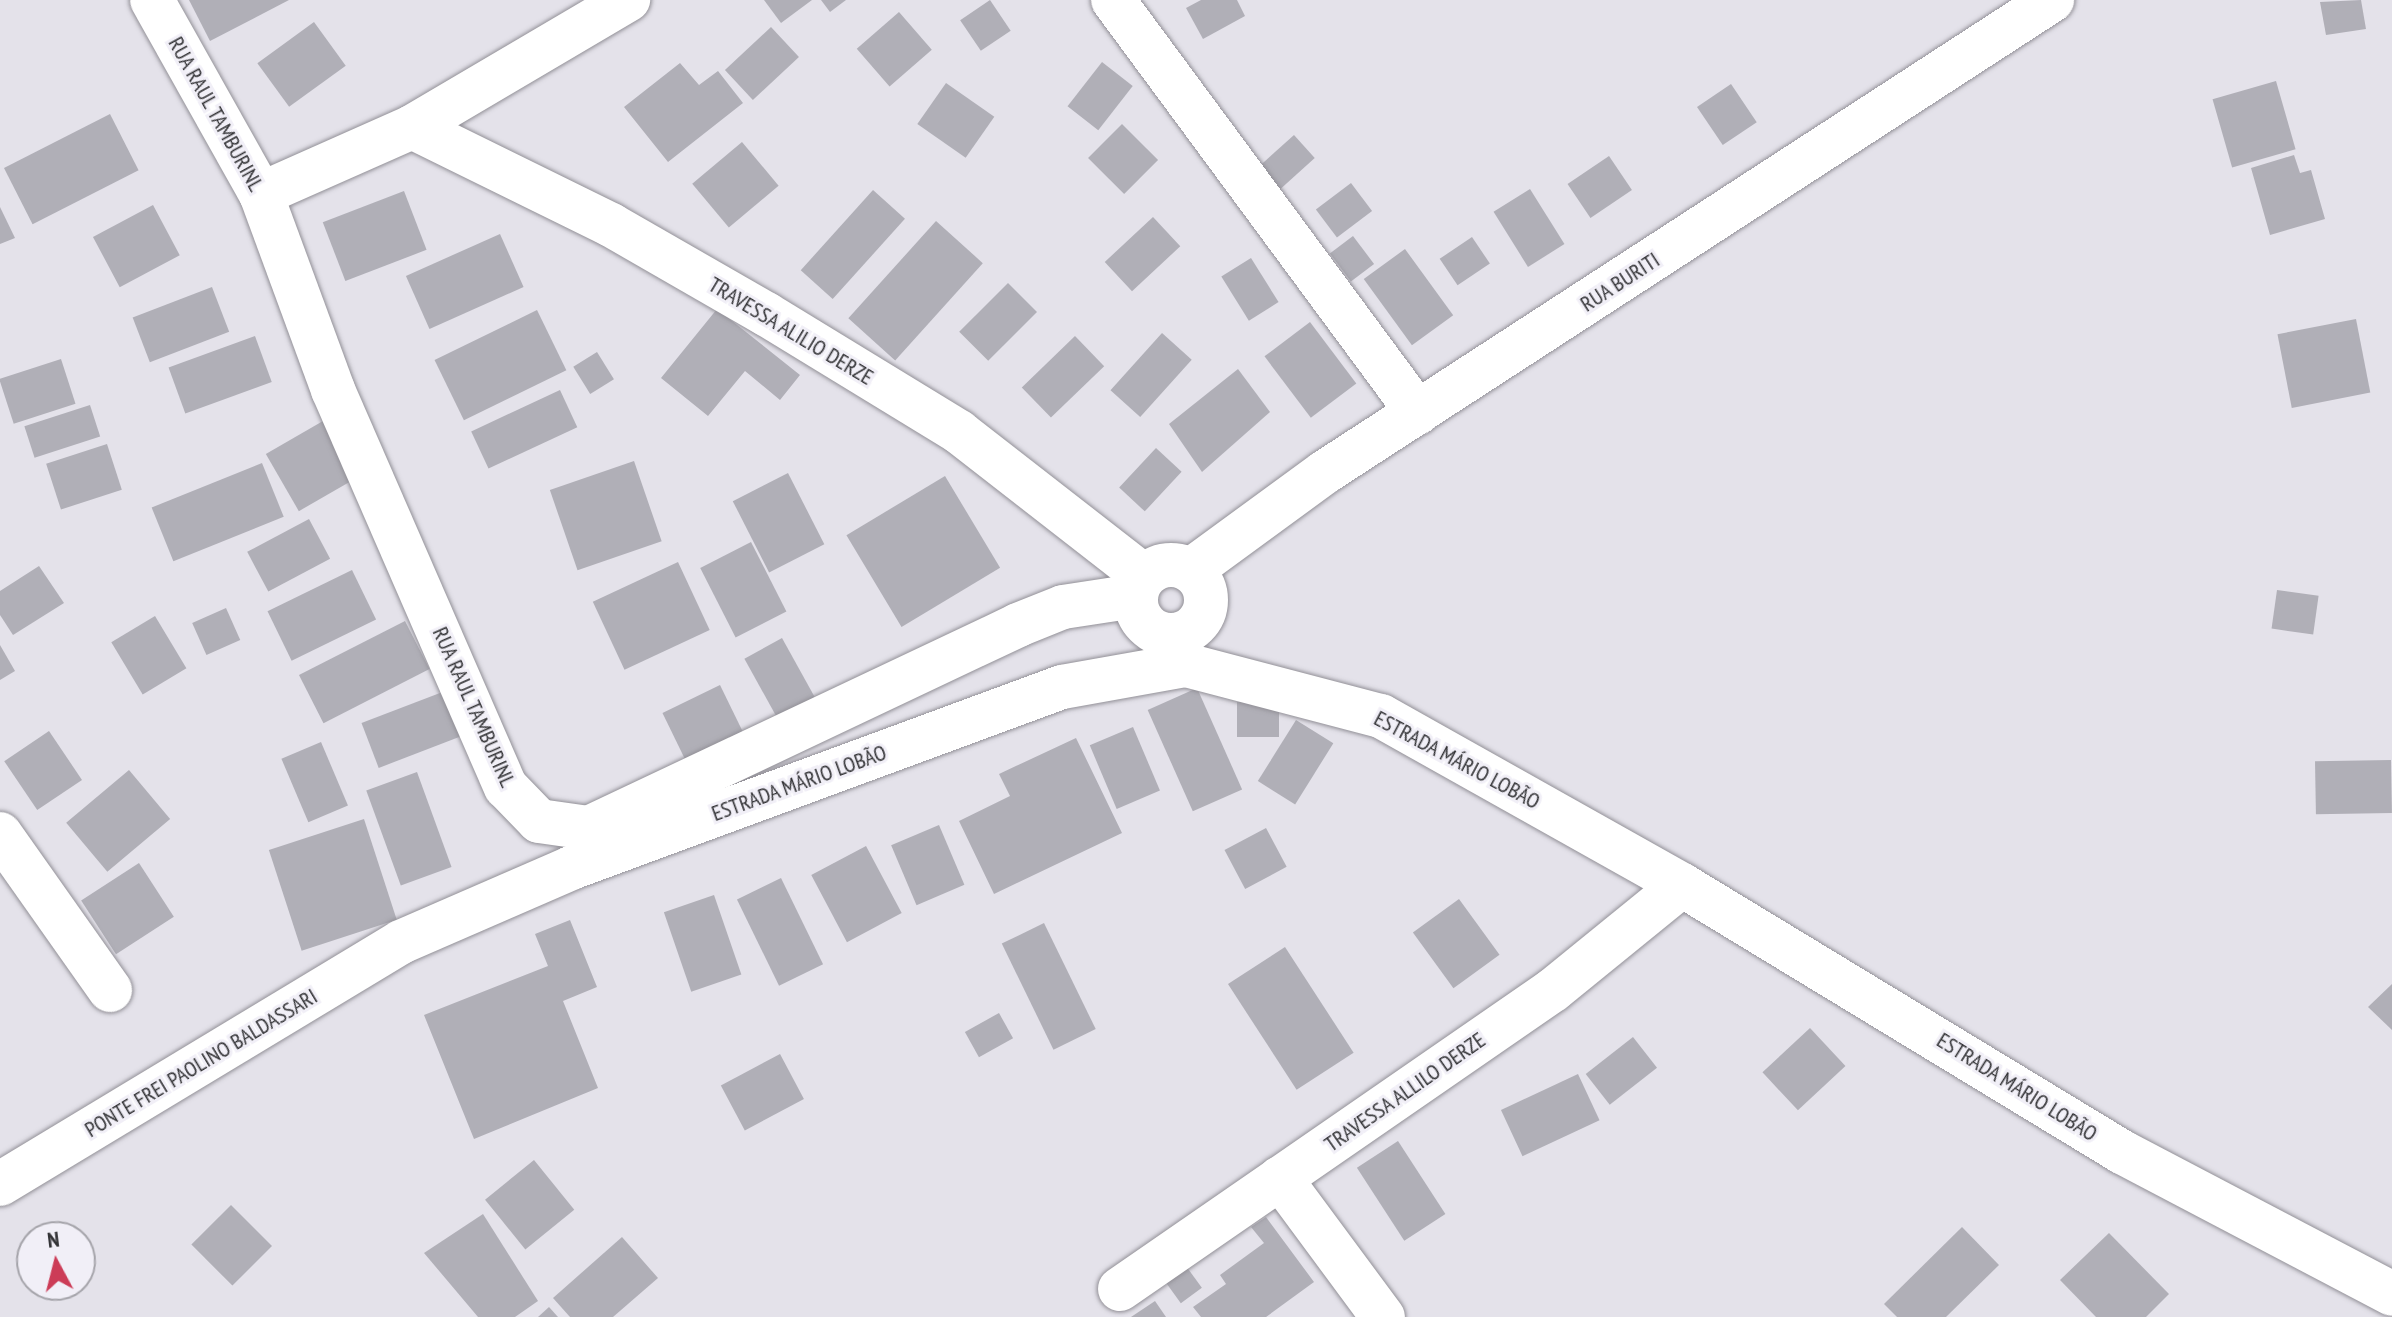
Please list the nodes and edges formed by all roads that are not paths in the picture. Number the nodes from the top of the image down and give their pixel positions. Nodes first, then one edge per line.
1 (152, 0) edge
2 (628, 0) edge
3 (1113, 0) edge
4 (2052, 0) edge
5 (412, 127) junction
6 (261, 194) junction
7 (1418, 413) junction
8 (1191, 570) junction
9 (1140, 586) junction
10 (1184, 649) junction
11 (0, 834) edge
12 (1682, 885) junction
13 (401, 942) joint
14 (110, 990) dead end
15 (1280, 1178) junction
16 (0, 1184) edge
17 (1120, 1289) dead end
18 (2392, 1294) edge
19 (1383, 1317) edge

1 - 6 street, RUA RAUL TAMBURINL
2 - 5 street
3 - 7 street
4 - 7 street, RUA BURITI
5 - 6 street
5 - 9 street, TRAVESSA ALILIO DERZE
6 - 9 street, RUA RAUL TAMBURINL
7 - 8 street, RUA BURITI
8 - 9 street
8 - 10 street
9 - 10 street
10 - 12 street, ESTRADA MÁRIO LOBÃO
10 - 13 street, ESTRADA MÁRIO LOBÃO
11 - 14 street
12 - 15 street, TRAVESSA ALLILO DERZE
12 - 18 street, ESTRADA MÁRIO LOBÃO
13 - 16 street, PONTE FREI PAOLINO BALDASSARI
15 - 17 street, TRAVESSA ALLILO DERZE
15 - 19 street

